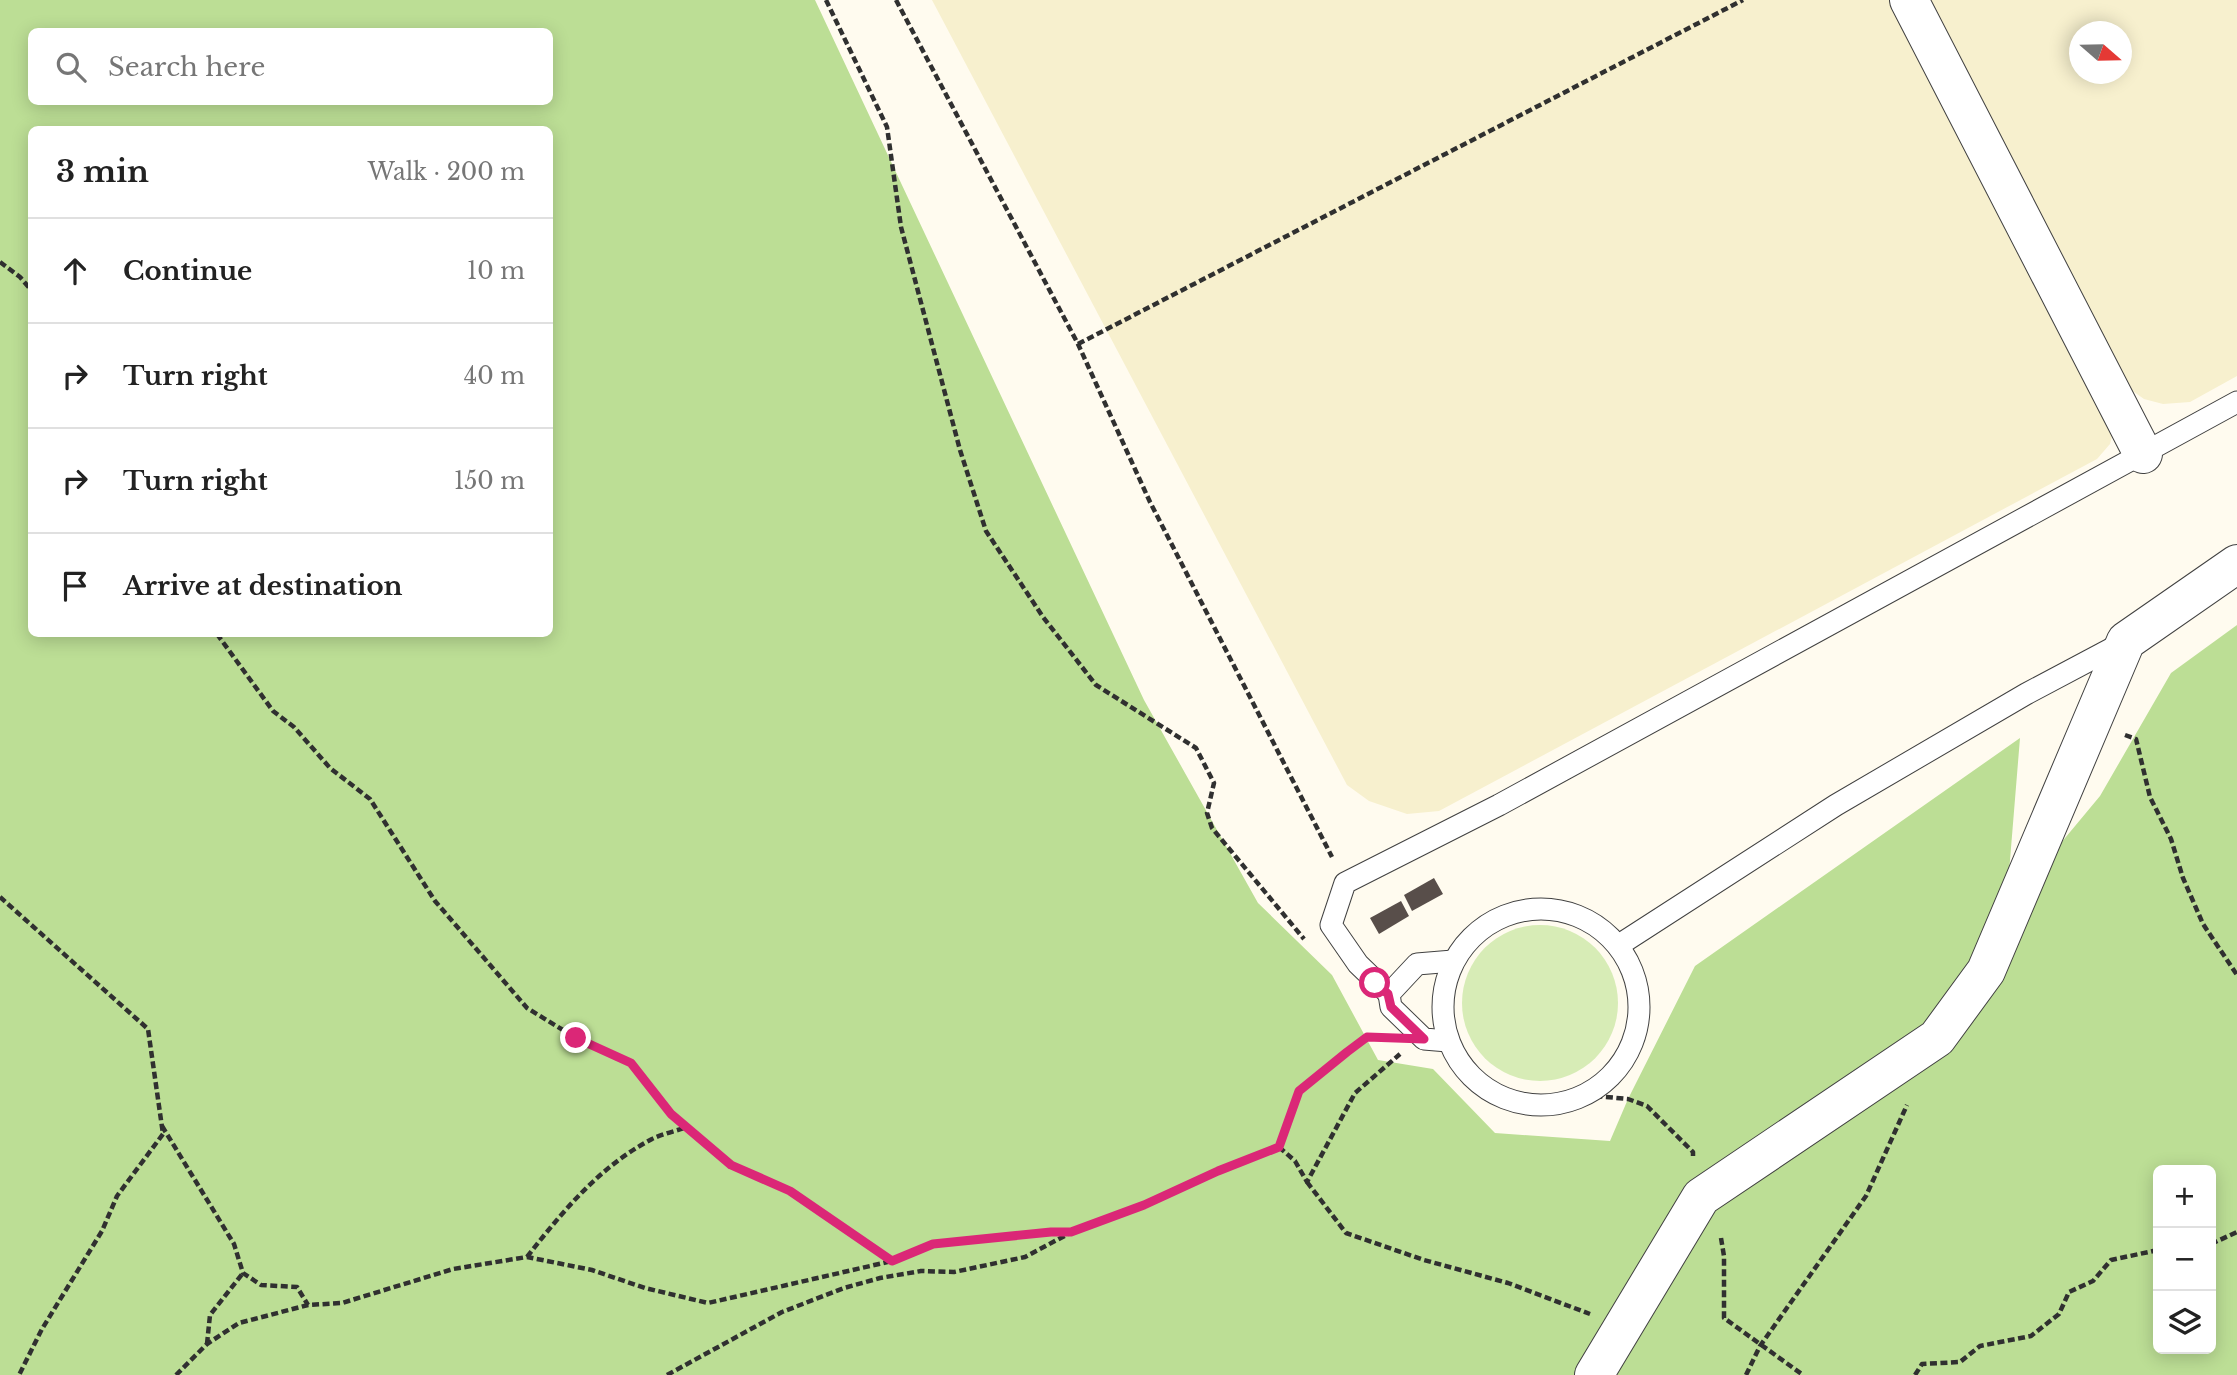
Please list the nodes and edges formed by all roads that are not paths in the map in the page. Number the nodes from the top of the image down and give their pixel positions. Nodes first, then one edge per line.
1 (1909, 0) edge
2 (2237, 402) edge
3 (2143, 454) junction
4 (2237, 564) edge
5 (2126, 641) junction
6 (1619, 945) junction
7 (1453, 961) junction
8 (1388, 994) junction
9 (1448, 1041) junction
10 (1594, 1375) edge

1 - 3 street
2 - 3 lane
3 - 8 lane
4 - 5 street
5 - 6 lane
5 - 10 street
6 - 7 lane
6 - 9 lane
7 - 8 lane
7 - 9 lane
8 - 9 lane

